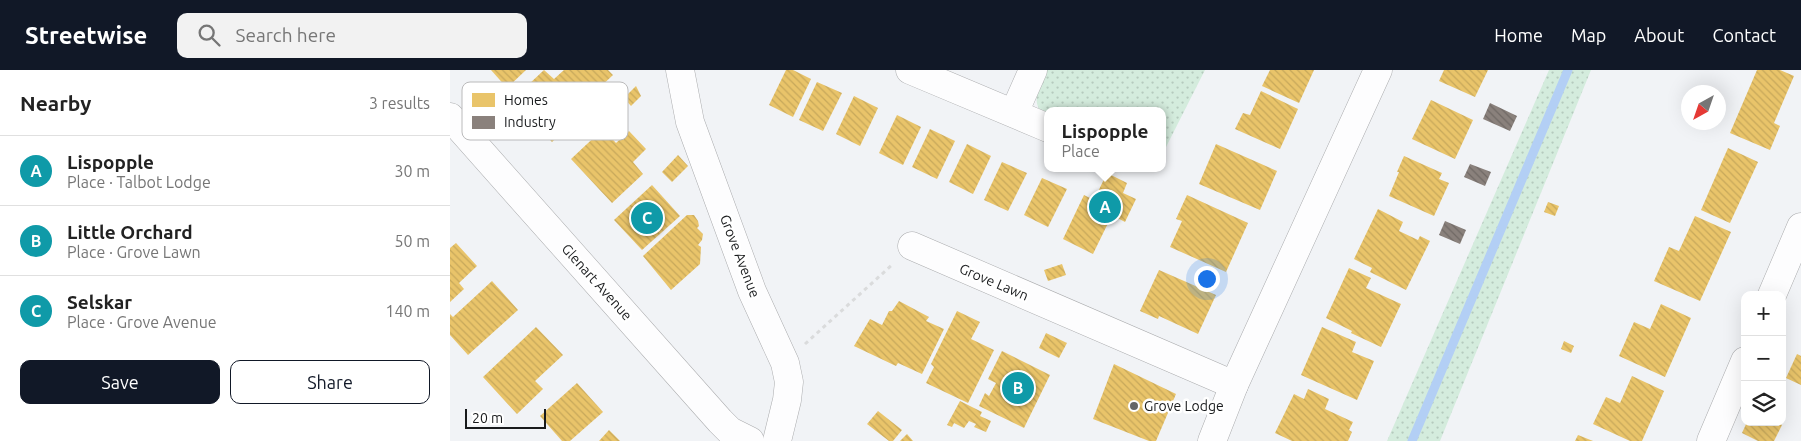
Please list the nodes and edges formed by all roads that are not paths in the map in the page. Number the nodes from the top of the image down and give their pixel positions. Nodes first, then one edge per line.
1 (680, 70) edge
2 (910, 70) edge
3 (1033, 70) edge
4 (1378, 70) edge
5 (1014, 114) junction
6 (450, 116) edge
7 (1044, 126) edge
8 (462, 130) edge
9 (471, 140) edge
10 (1801, 227) edge
11 (912, 246) road end
12 (1774, 291) edge
13 (1741, 370) edge
14 (1234, 385) junction
15 (750, 441) edge
16 (777, 441) edge
17 (1212, 441) edge
18 (1711, 441) edge

1 - 16 street, Grove Avenue
2 - 5 street
3 - 5 street
4 - 14 street
5 - 7 street
6 - 8 street, Glenart Avenue
9 - 15 street, Glenart Avenue
10 - 12 street
11 - 14 street, Grove Lawn
13 - 18 street
14 - 17 street

